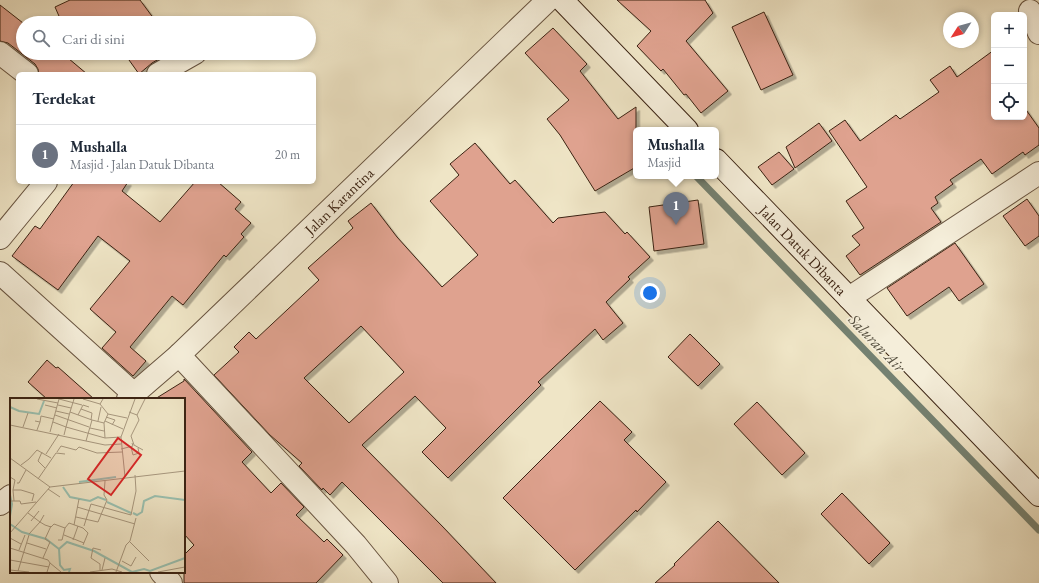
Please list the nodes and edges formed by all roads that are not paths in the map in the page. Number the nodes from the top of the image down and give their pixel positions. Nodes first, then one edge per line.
1 (548, 0) edge
2 (562, 0) edge
3 (1030, 12) dead end
4 (1039, 33) edge
5 (0, 53) edge
6 (183, 60) edge
7 (24, 72) edge
8 (162, 72) edge
9 (684, 127) edge
10 (719, 163) edge
11 (1039, 173) edge
12 (44, 184) edge
13 (0, 238) edge
14 (0, 274) edge
15 (849, 298) junction
16 (179, 355) junction
17 (131, 397) edge
18 (1039, 495) edge
19 (10, 497) edge
20 (0, 504) edge
21 (162, 573) edge
22 (170, 583) edge
23 (387, 583) edge

1 - 16 street, Jalan Karantina
2 - 9 street
3 - 4 street
5 - 7 street
6 - 8 street
10 - 15 street, Jalan Datuk Dibanta
11 - 15 street
12 - 13 street
14 - 17 street
15 - 18 street, Jalan Datuk Dibanta
16 - 17 street, Jalan Karantina
16 - 23 street
19 - 20 street
21 - 22 street

